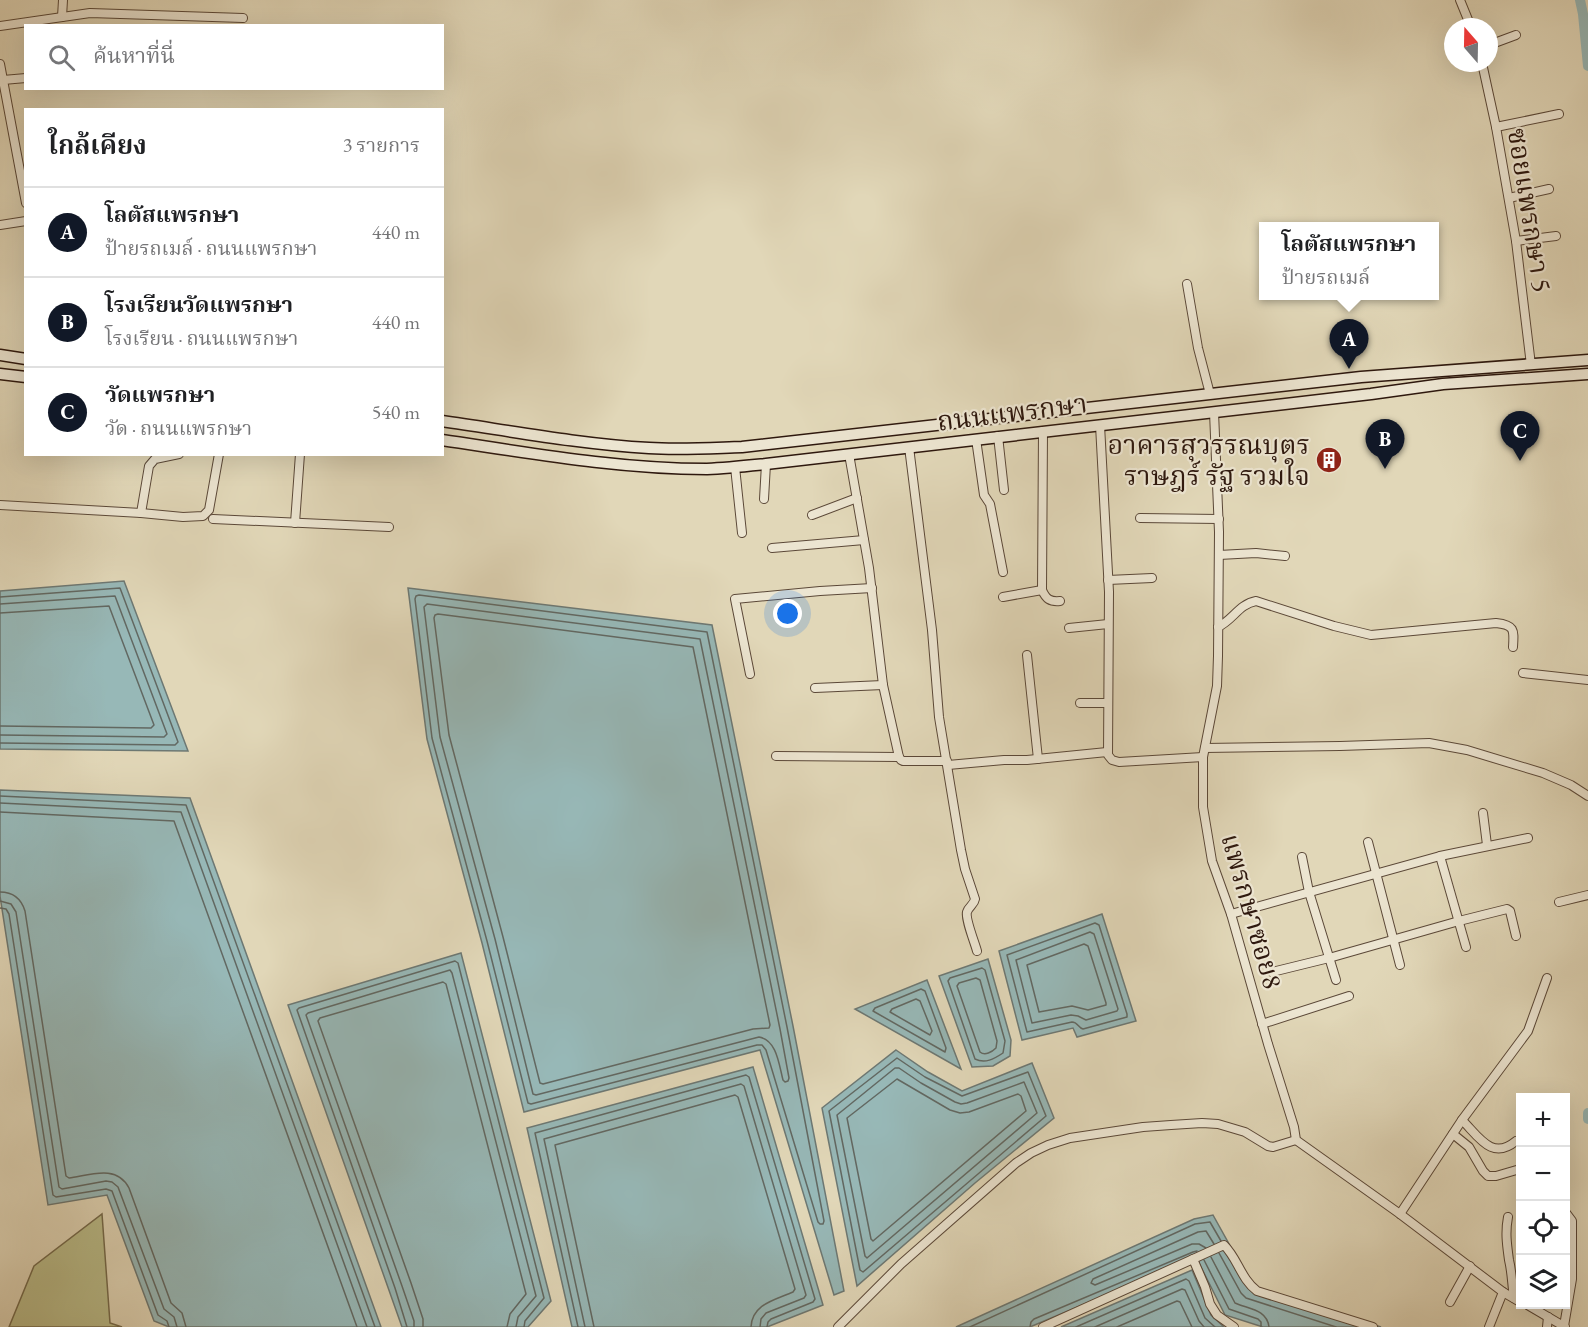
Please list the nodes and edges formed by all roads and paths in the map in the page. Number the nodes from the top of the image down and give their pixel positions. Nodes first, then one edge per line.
1 (63, 0) edge
2 (1460, 0) edge
3 (62, 17) junction
4 (243, 18) dead end
5 (1467, 18) edge
6 (0, 26) edge
7 (1516, 35) dead end
8 (1498, 42) edge
9 (0, 64) edge
10 (1484, 72) edge
11 (24, 78) edge
12 (3, 80) junction
13 (1559, 114) dead end
14 (11, 120) junction
15 (0, 121) edge
16 (1496, 127) junction
17 (1549, 189) dead end
18 (24, 192) edge
19 (1509, 198) junction
20 (24, 221) edge
21 (0, 225) edge
22 (1556, 236) dead end
23 (1516, 241) junction
24 (1187, 284) dead end
25 (0, 355) edge
26 (24, 359) edge
27 (1588, 360) edge
28 (1531, 365) junction
29 (0, 374) edge
30 (1588, 374) edge
31 (24, 378) edge
32 (1210, 394) junction
33 (1214, 412) junction
34 (444, 421) edge
35 (1100, 425) junction
36 (1043, 431) junction
37 (998, 436) junction
38 (976, 439) junction
39 (444, 440) edge
40 (909, 447) junction
41 (849, 454) junction
42 (169, 456) edge
43 (219, 456) edge
44 (300, 456) edge
45 (766, 464) junction
46 (735, 467) junction
47 (1004, 490) dead end
48 (856, 498) junction
49 (764, 499) dead end
50 (0, 505) edge
51 (141, 513) junction
52 (812, 515) dead end
53 (1140, 518) dead end
54 (213, 519) dead end
55 (1219, 519) junction
56 (295, 523) junction
57 (389, 527) dead end
58 (742, 533) dead end
59 (864, 540) junction
60 (772, 548) dead end
61 (1219, 555) junction
62 (1285, 556) dead end
63 (1003, 572) dead end
64 (1152, 578) dead end
65 (1108, 580) junction
66 (872, 588) junction
67 (1042, 590) junction
68 (1004, 597) dead end
69 (1060, 601) dead end
70 (1108, 624) junction
71 (1218, 627) junction
72 (1069, 628) dead end
73 (1513, 647) dead end
74 (1027, 655) dead end
75 (750, 674) dead end
76 (1523, 674) dead end
77 (1588, 680) edge
78 (883, 685) junction
79 (815, 688) dead end
80 (1080, 703) dead end
81 (1108, 703) junction
82 (1205, 748) junction
83 (1107, 752) junction
84 (776, 756) dead end
85 (899, 757) junction
86 (1203, 757) junction
87 (1038, 759) junction
88 (948, 763) junction
89 (1588, 796) edge
90 (1483, 813) dead end
91 (1528, 838) dead end
92 (1368, 842) dead end
93 (1487, 845) junction
94 (1302, 856) dead end
95 (1440, 856) junction
96 (1377, 873) junction
97 (1310, 892) junction
98 (1588, 895) edge
99 (1559, 902) dead end
100 (1231, 914) junction
101 (1459, 921) junction
102 (1516, 936) dead end
103 (1394, 939) junction
104 (1466, 947) dead end
105 (977, 951) dead end
106 (1329, 958) junction
107 (1400, 964) dead end
108 (1272, 972) dead end
109 (1547, 978) dead end
110 (1336, 980) dead end
111 (1349, 996) dead end
112 (1262, 1024) junction
113 (1462, 1120) junction
114 (1453, 1134) junction
115 (1296, 1140) junction
116 (1516, 1141) dead end
117 (1516, 1170) edge
118 (1400, 1214) junction
119 (1508, 1217) dead end
120 (1570, 1218) edge
121 (1193, 1259) junction
122 (1470, 1266) junction
123 (1503, 1292) junction
124 (1516, 1295) edge
125 (1516, 1299) edge
126 (1450, 1302) dead end
127 (1533, 1309) edge
128 (1548, 1317) junction
129 (838, 1327) edge
130 (1043, 1327) edge
131 (1234, 1327) edge
132 (1373, 1327) edge
133 (1489, 1327) edge
134 (1547, 1327) edge
135 (1564, 1327) edge

1 - 3 street
2 - 5 street
3 - 4 street
3 - 6 street
7 - 8 street
9 - 12 street
10 - 16 street, ซอยแพรกษา 5
11 - 12 street
12 - 14 street
13 - 16 street
14 - 15 street
14 - 18 street
16 - 19 street, ซอยแพรกษา 5
17 - 19 street
19 - 23 street, ซอยแพรกษา 5
20 - 21 street
22 - 23 street
23 - 28 street, ซอยแพรกษา 5
24 - 32 street
25 - 26 main road
27 - 28 main road, ถนนแพรกษา
28 - 32 main road, ถนนแพรกษา
29 - 31 main road
30 - 33 main road, ถนนแพรกษา
32 - 34 main road, ถนนแพรกษา
33 - 35 main road, ถนนแพรกษา
33 - 55 street, แพรกษาซอย8
35 - 36 main road, ถนนแพรกษา
35 - 65 street
36 - 37 main road, ถนนแพรกษา
36 - 67 street
37 - 38 main road, ถนนแพรกษา
37 - 47 street
38 - 40 main road, ถนนแพรกษา
38 - 63 street
39 - 46 main road, ถนนแพรกษา
40 - 41 main road, ถนนแพรกษา
40 - 88 street
41 - 45 main road, ถนนแพรกษา
41 - 48 street
42 - 51 street
43 - 51 street
44 - 56 street
45 - 46 main road, ถนนแพรกษา
45 - 49 street
46 - 58 street
48 - 52 street
48 - 59 street
50 - 51 street
53 - 55 street
54 - 56 street
55 - 61 street, แพรกษาซอย8
56 - 57 street
59 - 60 street
59 - 66 street
61 - 62 street
61 - 71 street, แพรกษาซอย8
64 - 65 street
65 - 70 street
66 - 75 street
66 - 78 street
67 - 68 street
67 - 69 street
70 - 72 street
70 - 81 street
71 - 73 street
71 - 82 street, แพรกษาซอย8
74 - 87 street
76 - 77 street
78 - 79 street
78 - 85 street
80 - 81 street
81 - 83 street
82 - 86 street, แพรกษาซอย8
82 - 89 street
83 - 86 street
83 - 87 street
84 - 85 street
85 - 88 street
86 - 100 street, แพรกษาซอย8
87 - 88 street
88 - 105 street
90 - 93 street
91 - 93 street
92 - 96 street
93 - 95 street
94 - 97 street
95 - 96 street
95 - 101 street
96 - 97 street
96 - 103 street
97 - 100 street
97 - 106 street
98 - 99 street
100 - 112 street, แพรกษาซอย8
101 - 102 street
101 - 103 street
101 - 104 street
103 - 106 street
103 - 107 street
106 - 108 street
106 - 110 street
109 - 113 street
111 - 112 street
112 - 115 street, แพรกษาซอย8
113 - 114 street
113 - 116 street
114 - 117 street
114 - 118 street
115 - 118 street
115 - 129 street
118 - 122 street
119 - 124 street
120 - 135 street
121 - 130 street
121 - 131 street
121 - 132 street
122 - 123 street
122 - 126 street
123 - 125 street
123 - 133 street
127 - 128 street
128 - 134 street
128 - 135 street

